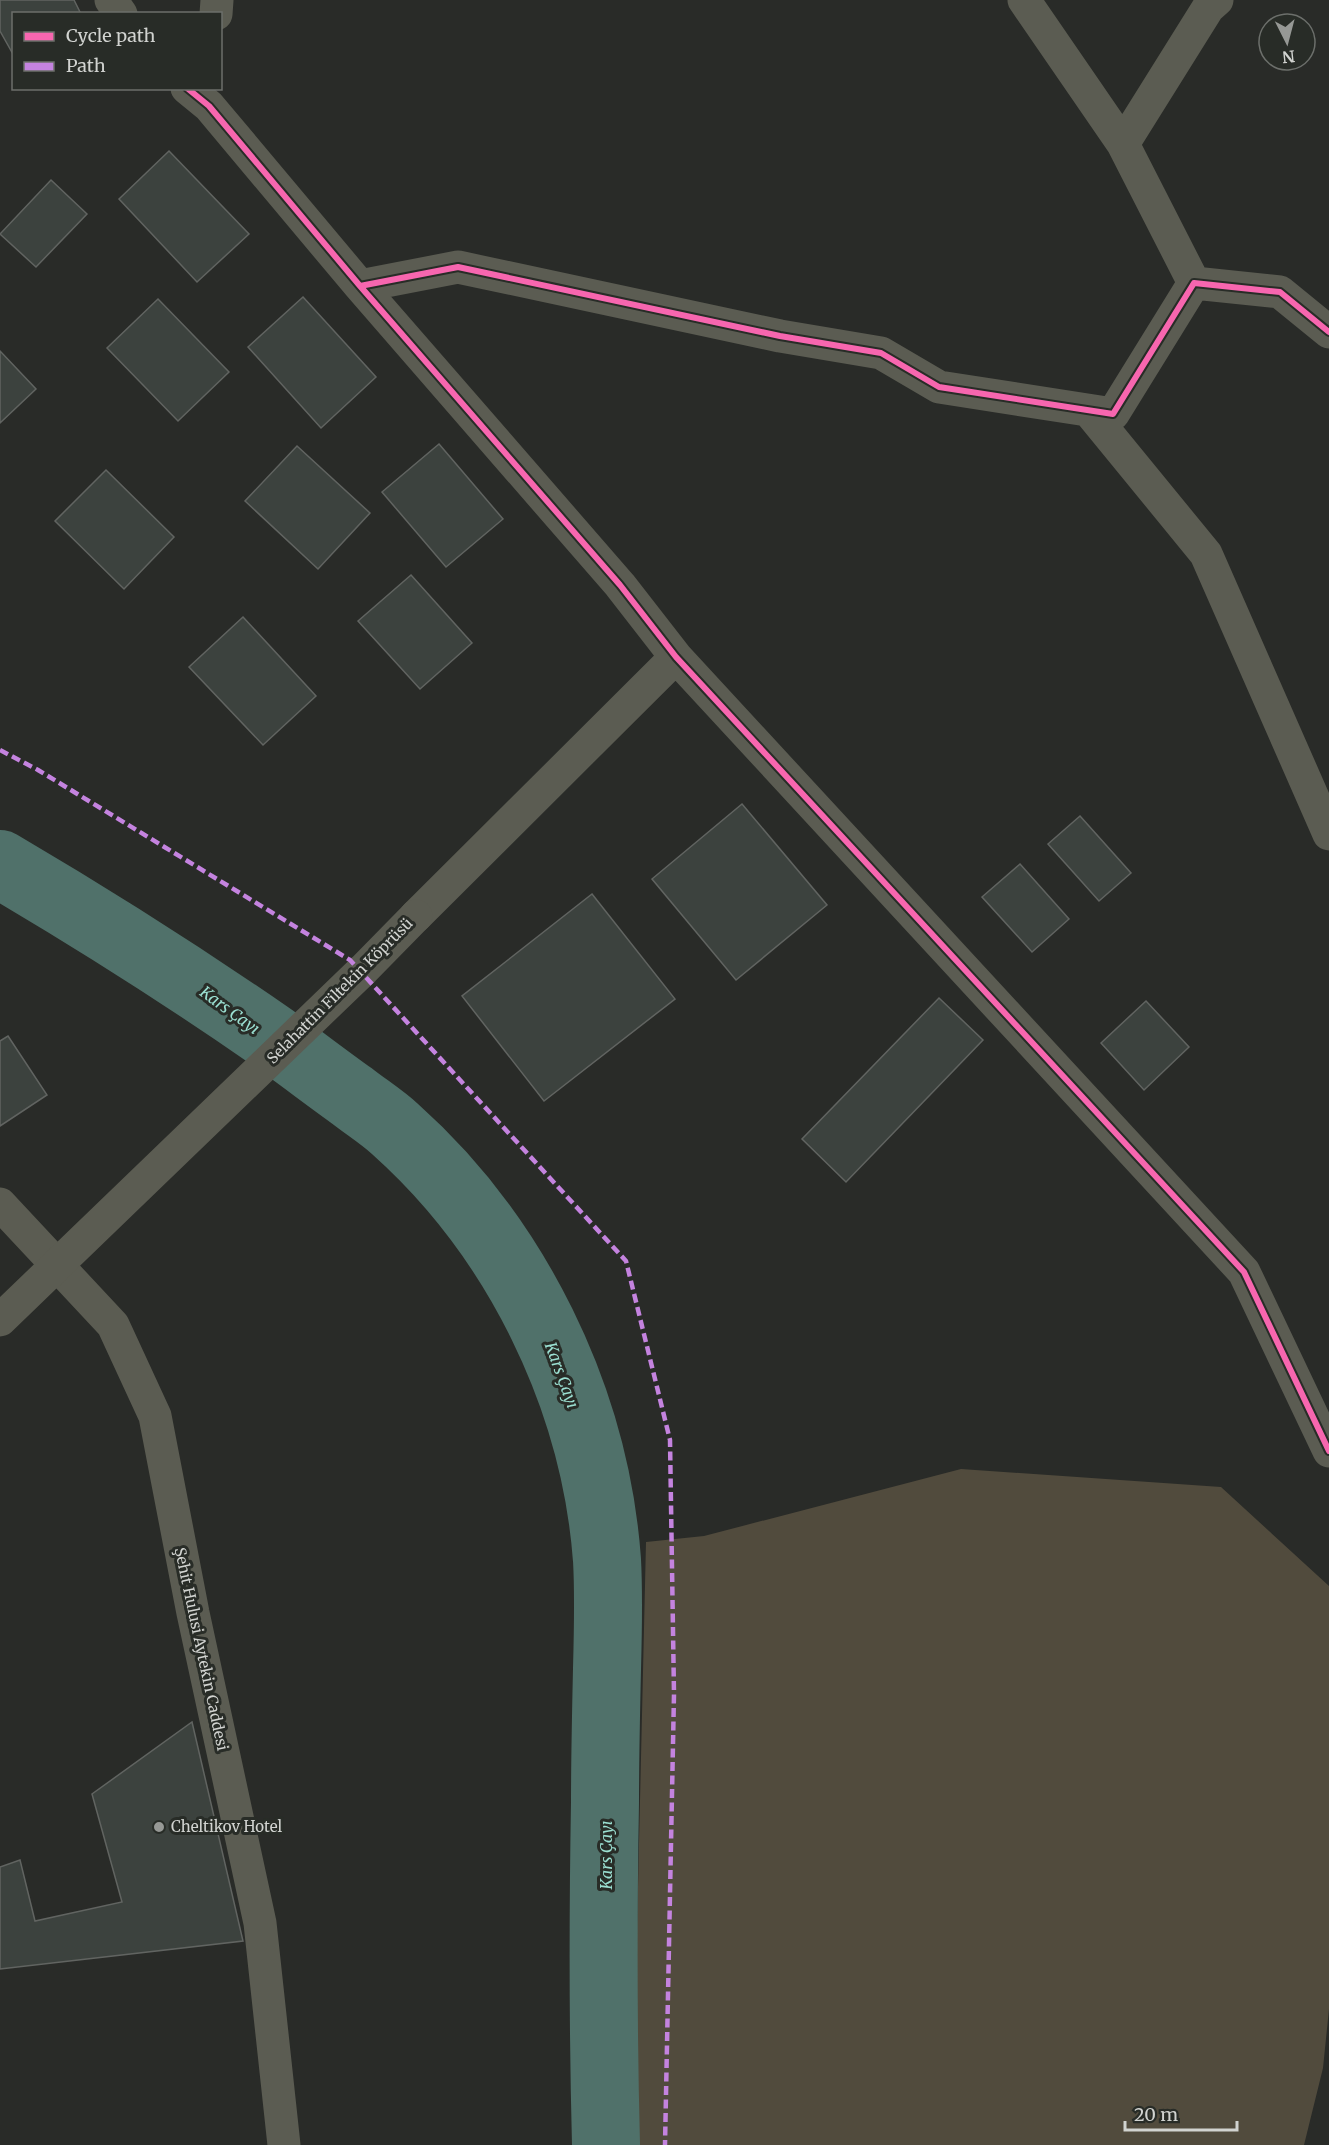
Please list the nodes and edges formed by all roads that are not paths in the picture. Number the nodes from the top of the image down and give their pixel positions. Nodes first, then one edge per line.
1 (1024, 0) edge
2 (1217, 0) edge
3 (202, 94) edge
4 (1123, 144) junction
5 (1194, 283) junction
6 (360, 286) junction
7 (1329, 332) edge
8 (1089, 411) junction
9 (676, 657) junction
10 (1329, 834) edge
11 (0, 1204) edge
12 (0, 1320) edge
13 (1329, 1451) edge
14 (284, 2145) edge

1 - 4 street
2 - 4 street
3 - 6 street
4 - 5 street
5 - 7 street
5 - 8 street
6 - 8 street
6 - 9 street
8 - 10 street
9 - 12 street, Selahattin Filtekin Köprüsü, bridge
9 - 13 street
11 - 14 street, Şehit Hulusi Aytekin Caddesi

